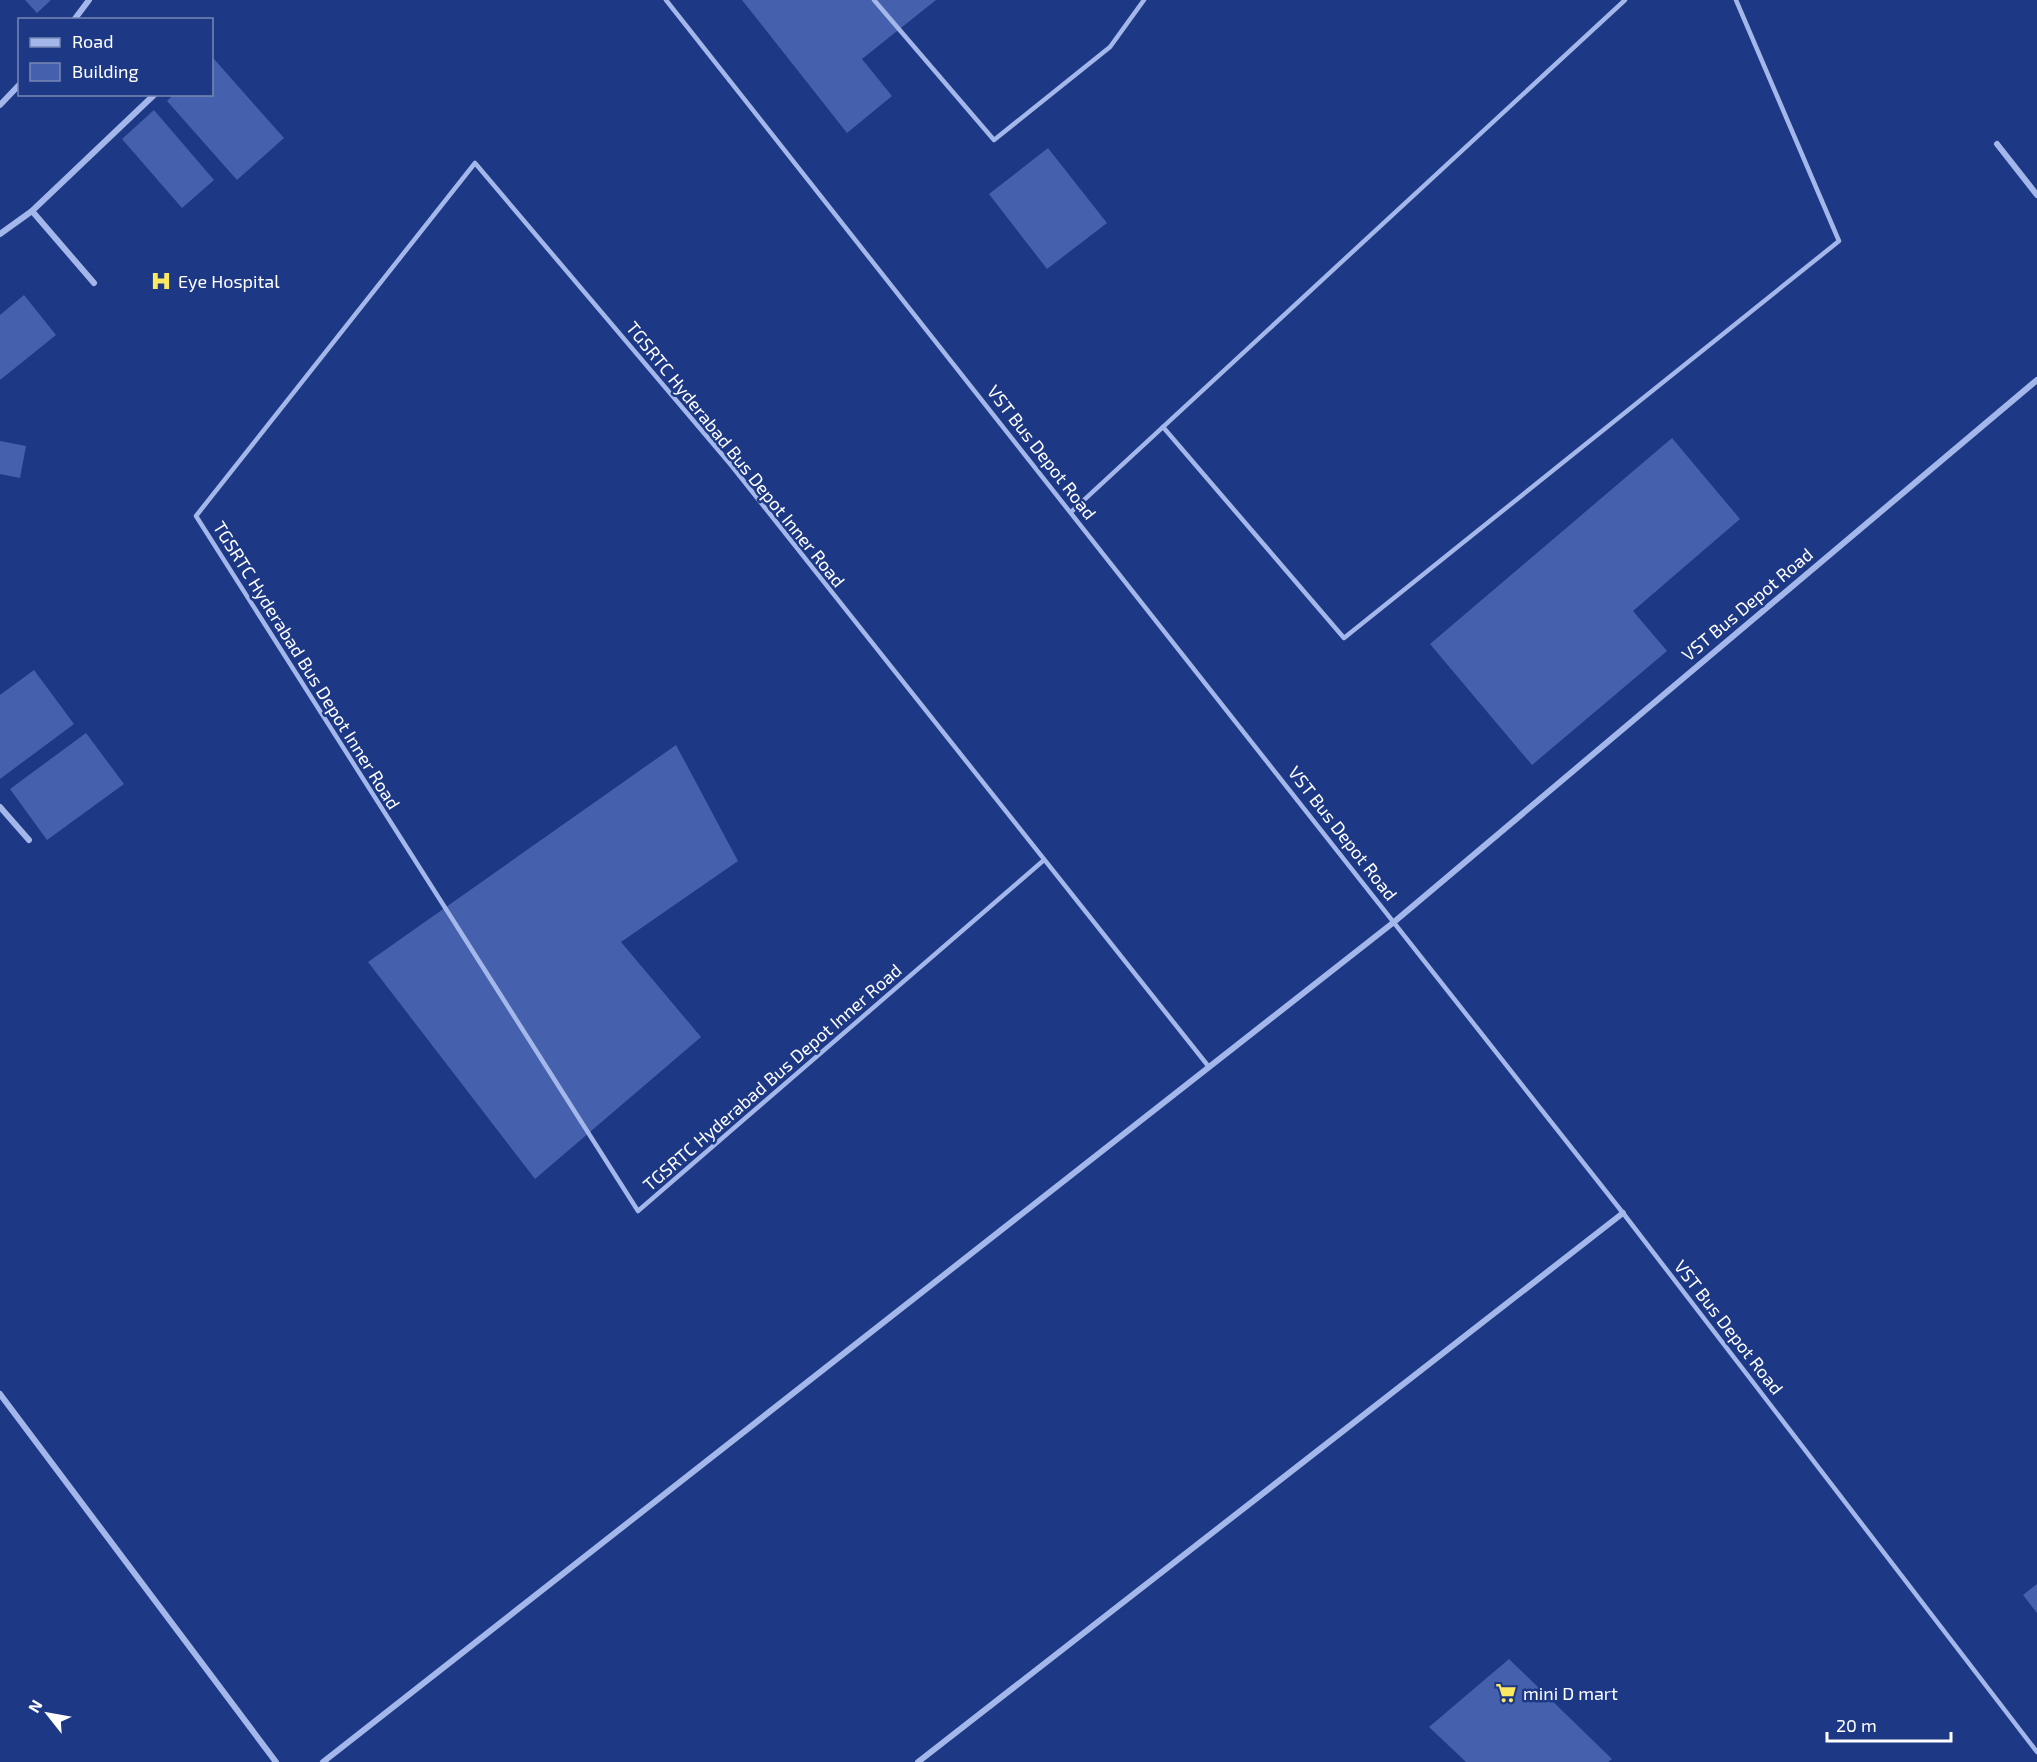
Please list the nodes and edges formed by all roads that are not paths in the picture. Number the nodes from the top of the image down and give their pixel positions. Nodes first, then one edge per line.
1 (88, 0) edge
2 (666, 0) edge
3 (874, 0) edge
4 (1144, 0) edge
5 (1625, 0) edge
6 (1736, 0) edge
7 (75, 18) edge
8 (18, 86) edge
9 (153, 96) edge
10 (0, 105) edge
11 (1997, 144) dead end
12 (2037, 195) edge
13 (33, 211) junction
14 (0, 234) edge
15 (94, 283) dead end
16 (2037, 380) edge
17 (1163, 427) junction
18 (1071, 512) junction
19 (0, 807) edge
20 (29, 840) dead end
21 (1044, 860) junction
22 (1394, 922) junction
23 (1209, 1067) junction
24 (1623, 1213) junction
25 (0, 1394) edge
26 (2037, 1752) edge
27 (276, 1762) edge
28 (323, 1762) edge
29 (918, 1762) edge

1 - 7 street
2 - 18 lane, VST Bus Depot Road
3 - 4 lane
5 - 17 lane
6 - 17 lane
8 - 10 street
9 - 13 street
11 - 12 street
13 - 14 street
13 - 15 street
16 - 22 street, VST Bus Depot Road
17 - 18 lane
18 - 22 lane, VST Bus Depot Road
19 - 20 street
21 - 21 lane, TGSRTC Hyderabad Bus Depot Inner Road
21 - 23 lane, TGSRTC Hyderabad Bus Depot Inner Road
22 - 23 street
22 - 24 lane, VST Bus Depot Road
23 - 28 street
24 - 26 lane, VST Bus Depot Road
24 - 29 street
25 - 27 street

